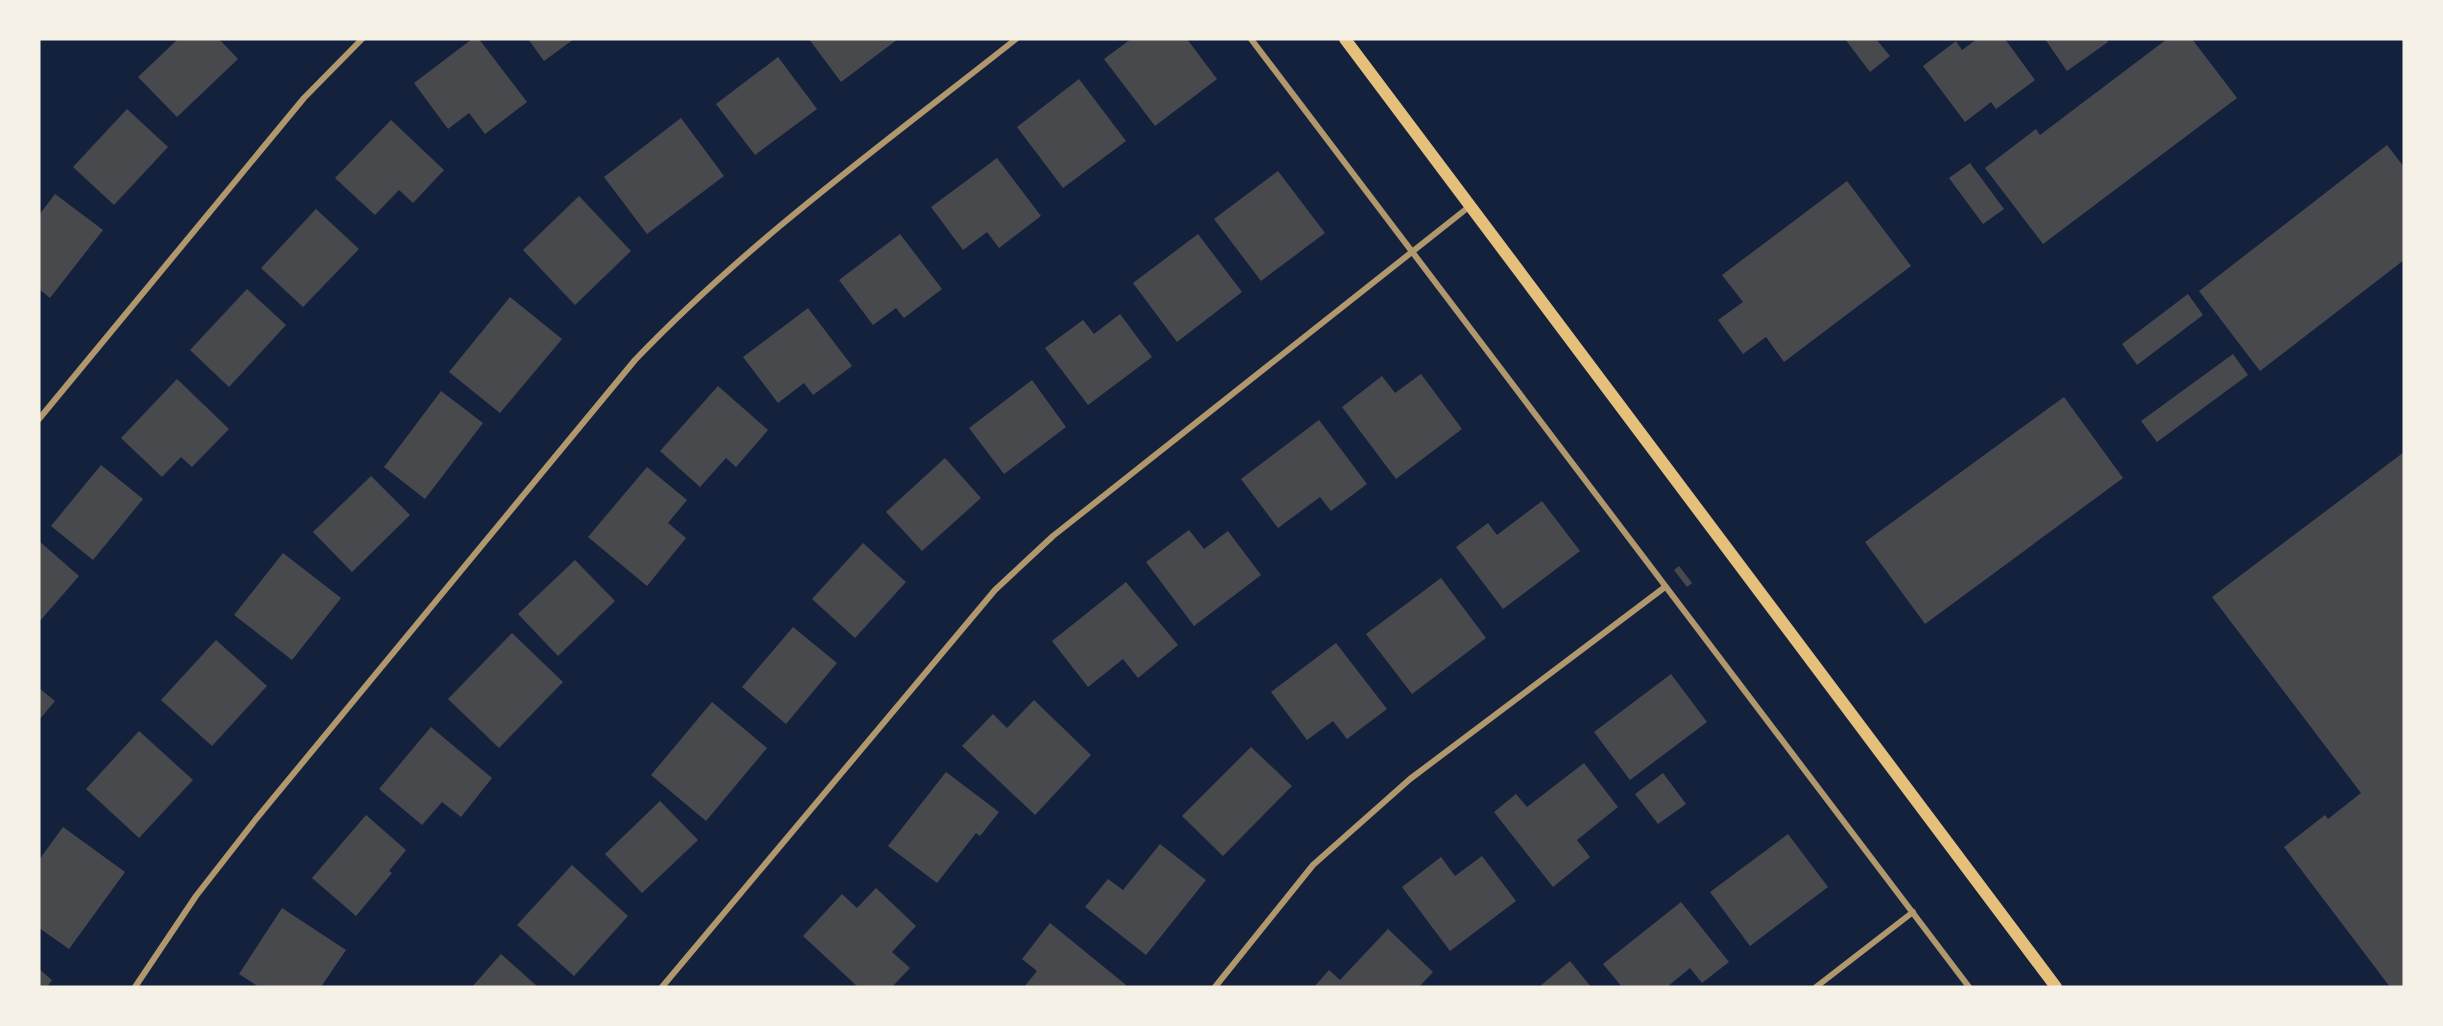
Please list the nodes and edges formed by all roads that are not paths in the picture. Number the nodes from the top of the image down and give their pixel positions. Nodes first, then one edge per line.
1 (362, 39) edge
2 (1016, 39) edge
3 (1251, 39) edge
4 (1345, 39) edge
5 (1470, 206) junction
6 (1412, 251) junction
7 (39, 419) edge
8 (1665, 587) junction
9 (1913, 912) junction
10 (135, 987) edge
11 (662, 987) edge
12 (1215, 987) edge
13 (1816, 987) edge
14 (1969, 987) edge
15 (2056, 987) edge

1 - 7 street
2 - 10 street
3 - 6 street
4 - 5 main road
5 - 6 street
5 - 15 main road
6 - 8 street
6 - 11 street
8 - 9 street
8 - 12 street
9 - 13 street
9 - 14 street

